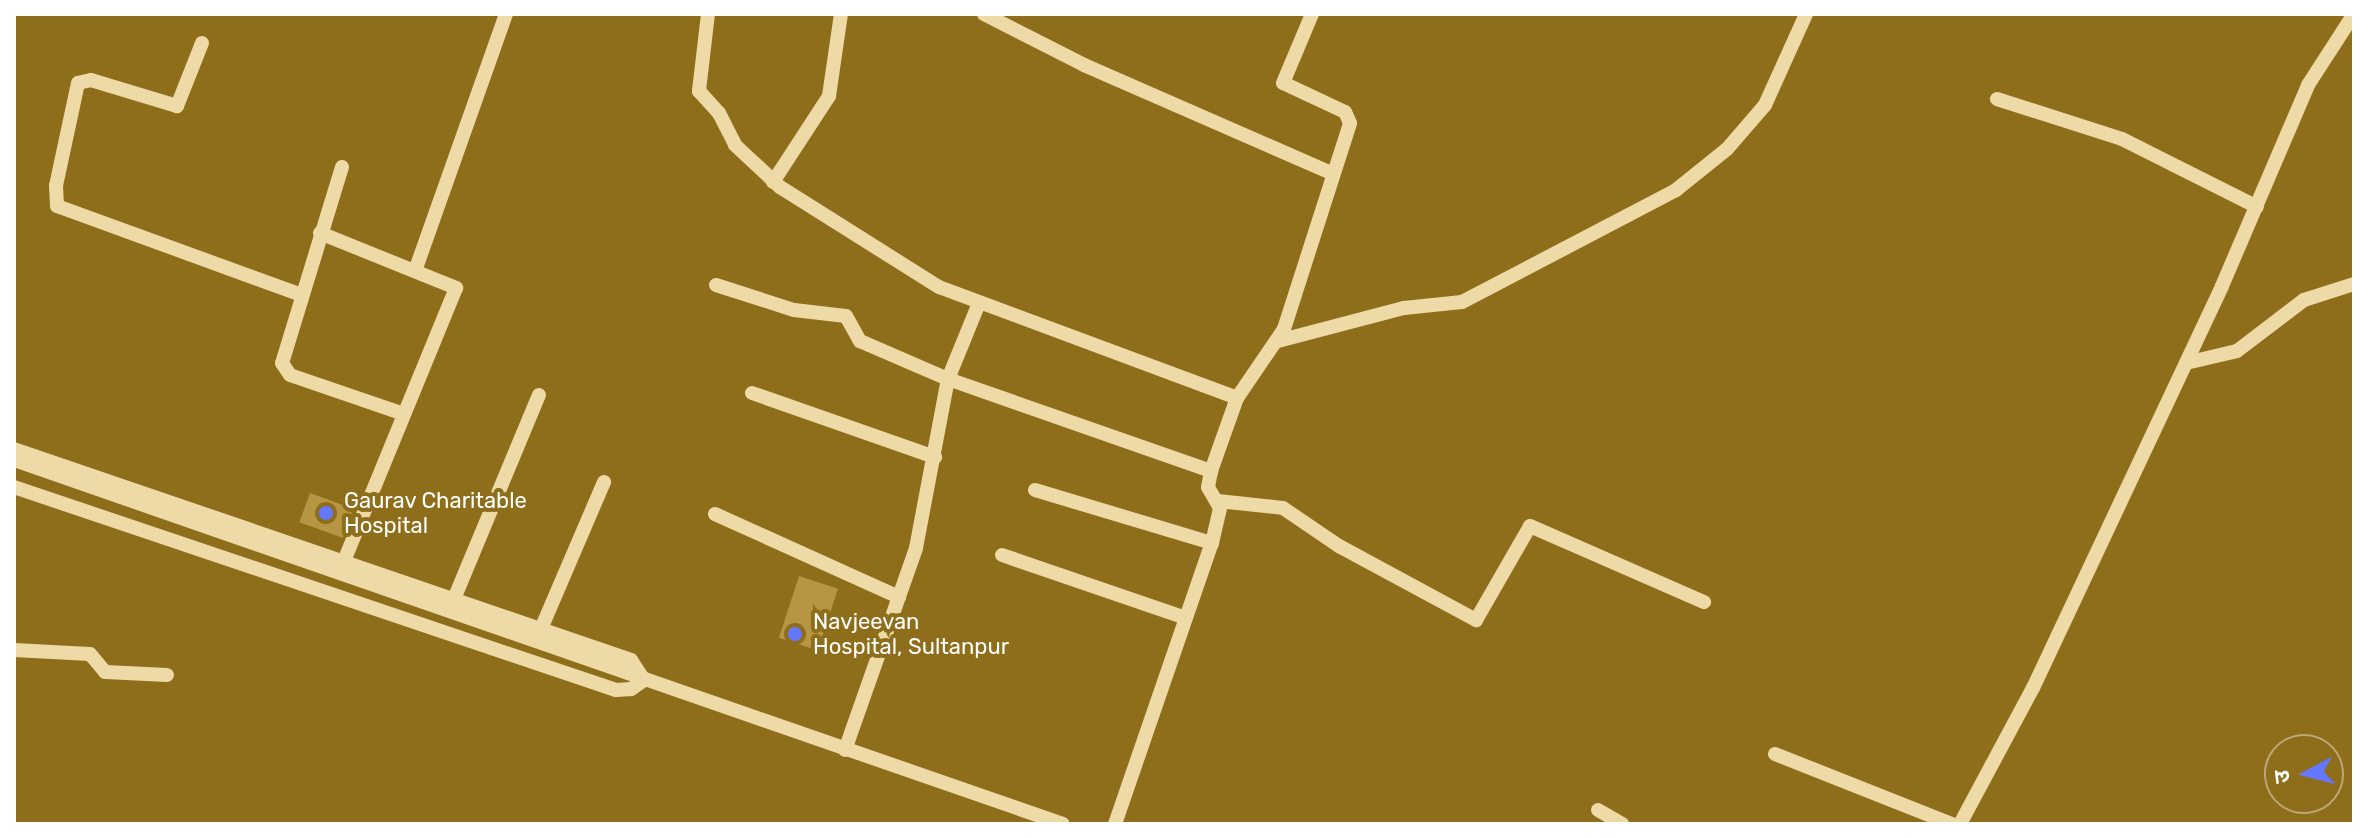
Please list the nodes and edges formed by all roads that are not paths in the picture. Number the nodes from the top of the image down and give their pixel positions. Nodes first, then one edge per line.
1 (506, 14) edge
2 (708, 14) edge
3 (841, 14) edge
4 (984, 14) edge
5 (1312, 14) edge
6 (1806, 14) edge
7 (2354, 14) edge
8 (202, 43) dead end
9 (1997, 99) dead end
10 (342, 167) dead end
11 (1333, 174) junction
12 (773, 182) junction
13 (2257, 207) junction
14 (320, 233) junction
15 (415, 271) junction
16 (2354, 284) edge
17 (716, 285) dead end
18 (301, 295) junction
19 (979, 303) junction
20 (1278, 341) junction
21 (2186, 363) junction
22 (948, 379) junction
23 (752, 393) dead end
24 (539, 395) dead end
25 (1237, 398) junction
26 (404, 414) junction
27 (14, 449) edge
28 (935, 457) junction
29 (14, 460) edge
30 (1211, 471) junction
31 (604, 482) dead end
32 (14, 487) edge
33 (1035, 490) dead end
34 (1218, 501) junction
35 (715, 514) dead end
36 (1212, 543) junction
37 (1002, 555) dead end
38 (344, 561) junction
39 (899, 597) junction
40 (454, 599) junction
41 (1704, 602) dead end
42 (1186, 618) junction
43 (541, 629) junction
44 (14, 650) edge
45 (167, 675) dead end
46 (644, 680) junction
47 (845, 750) junction
48 (1775, 754) dead end
49 (1598, 810) dead end
50 (1063, 824) edge
51 (1115, 824) edge
52 (1622, 824) edge
53 (1952, 824) edge
54 (1960, 824) edge

1 - 15 street
2 - 12 street
3 - 12 street
4 - 11 street
5 - 11 street
6 - 20 street
7 - 13 street
8 - 18 street
9 - 13 street
10 - 14 street
11 - 20 street
12 - 19 street
13 - 21 street
14 - 15 street
14 - 18 street
15 - 26 street
16 - 21 street
17 - 22 street
18 - 26 street
19 - 22 street
19 - 25 street
20 - 25 street
21 - 54 street
22 - 28 street
22 - 30 street
23 - 28 street
24 - 40 street
25 - 30 street
26 - 38 street
27 - 38 street
28 - 39 street
29 - 46 street
30 - 34 street
31 - 43 street
32 - 46 street
33 - 36 street
34 - 36 street
34 - 41 street
35 - 39 street
36 - 42 street
37 - 42 street
38 - 40 street
39 - 47 street
40 - 43 street
42 - 51 street
43 - 46 street
44 - 45 street
46 - 47 street
47 - 50 street
48 - 53 street
49 - 52 street

